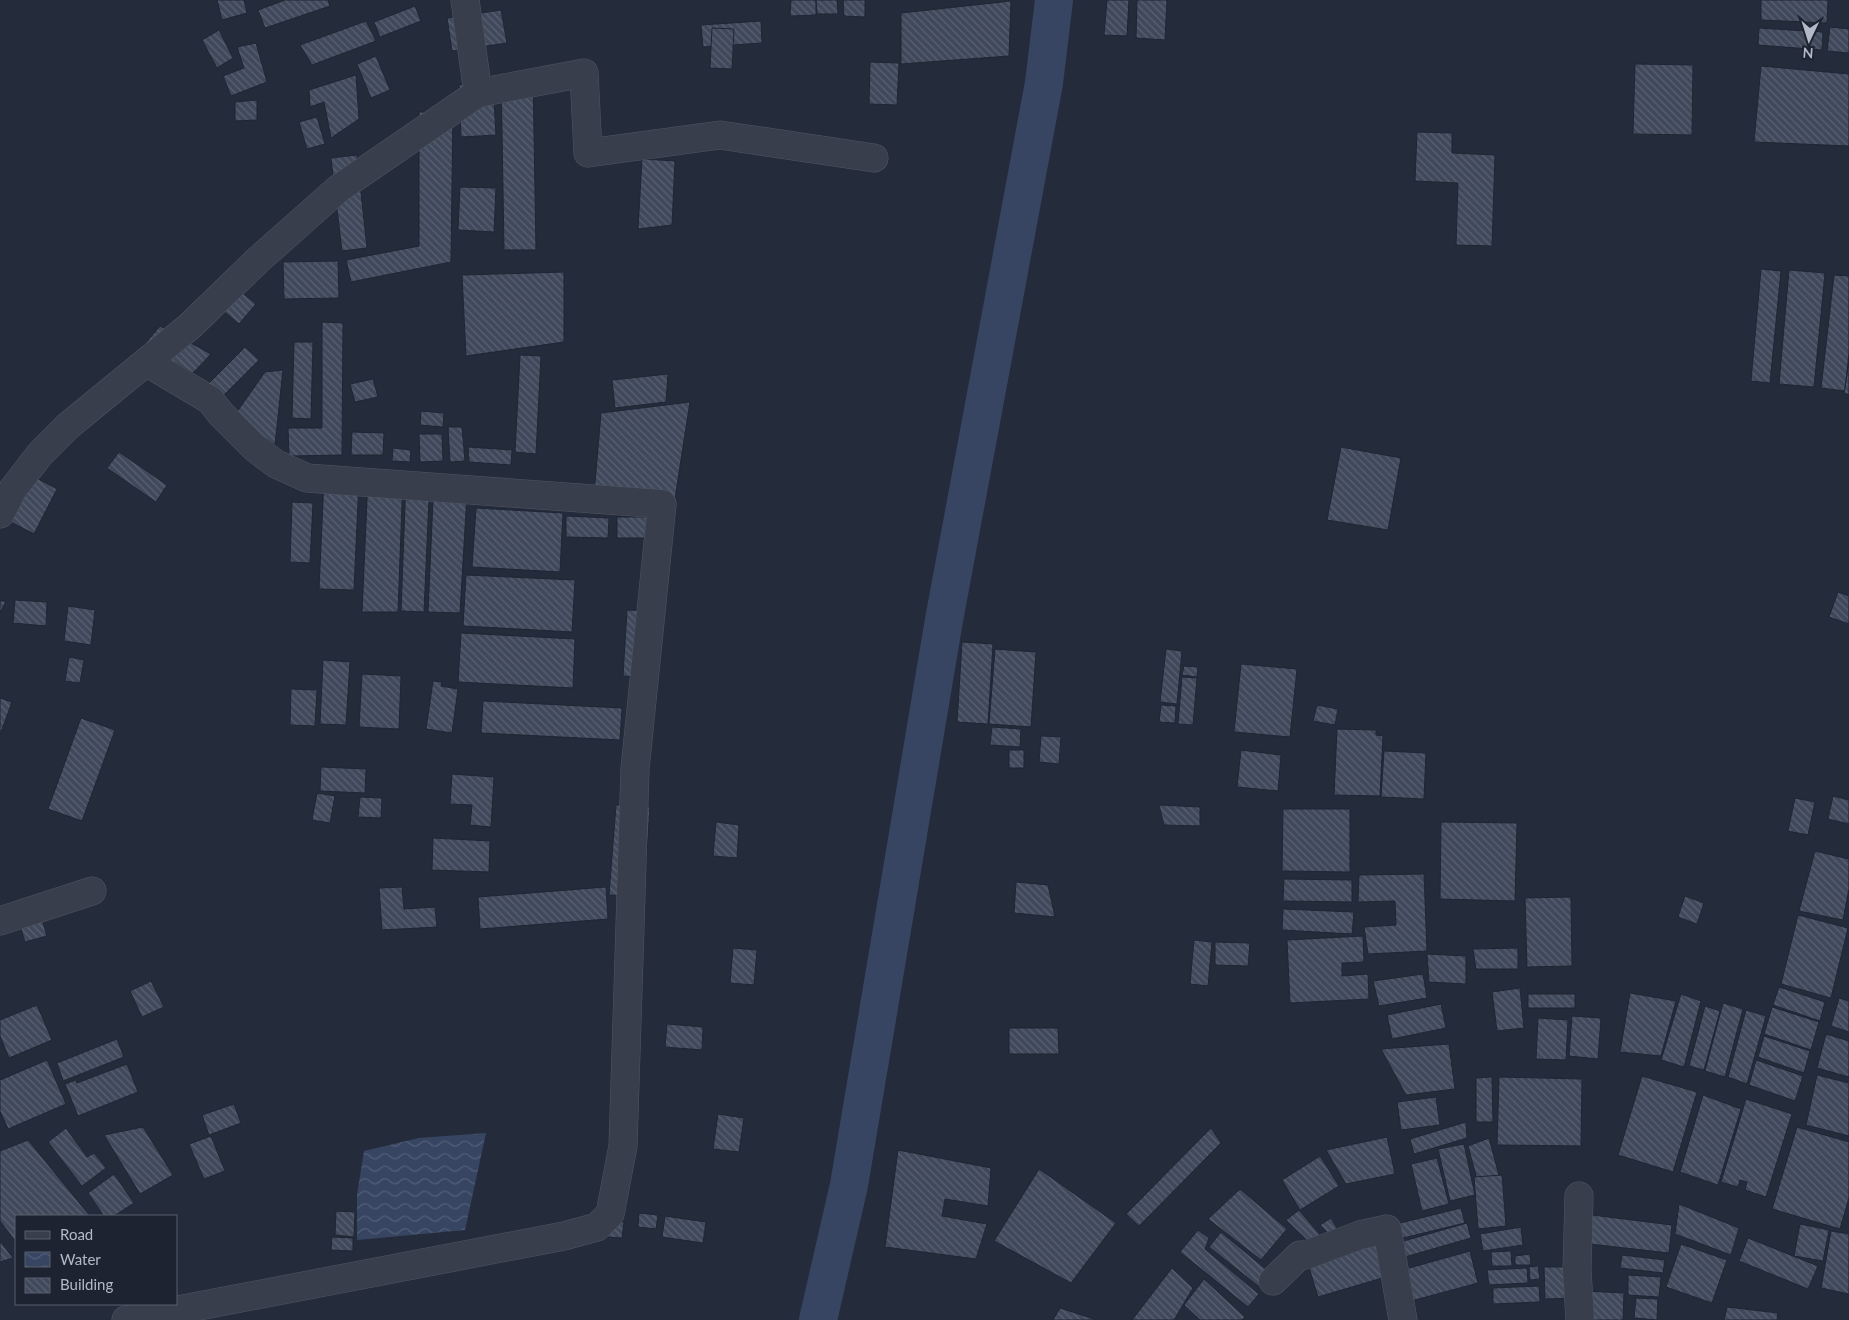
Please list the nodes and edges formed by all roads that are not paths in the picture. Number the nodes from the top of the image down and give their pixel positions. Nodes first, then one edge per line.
1 (465, 0) edge
2 (478, 93) junction
3 (874, 158) dead end
4 (146, 362) junction
5 (0, 514) edge
6 (92, 891) dead end
7 (0, 921) edge
8 (1578, 1196) dead end
9 (1273, 1281) dead end
10 (126, 1320) edge
11 (1403, 1320) edge
12 (1580, 1320) edge

1 - 2 street
2 - 3 street
2 - 4 street
4 - 5 street
4 - 10 street
6 - 7 street
8 - 12 street
9 - 11 street

